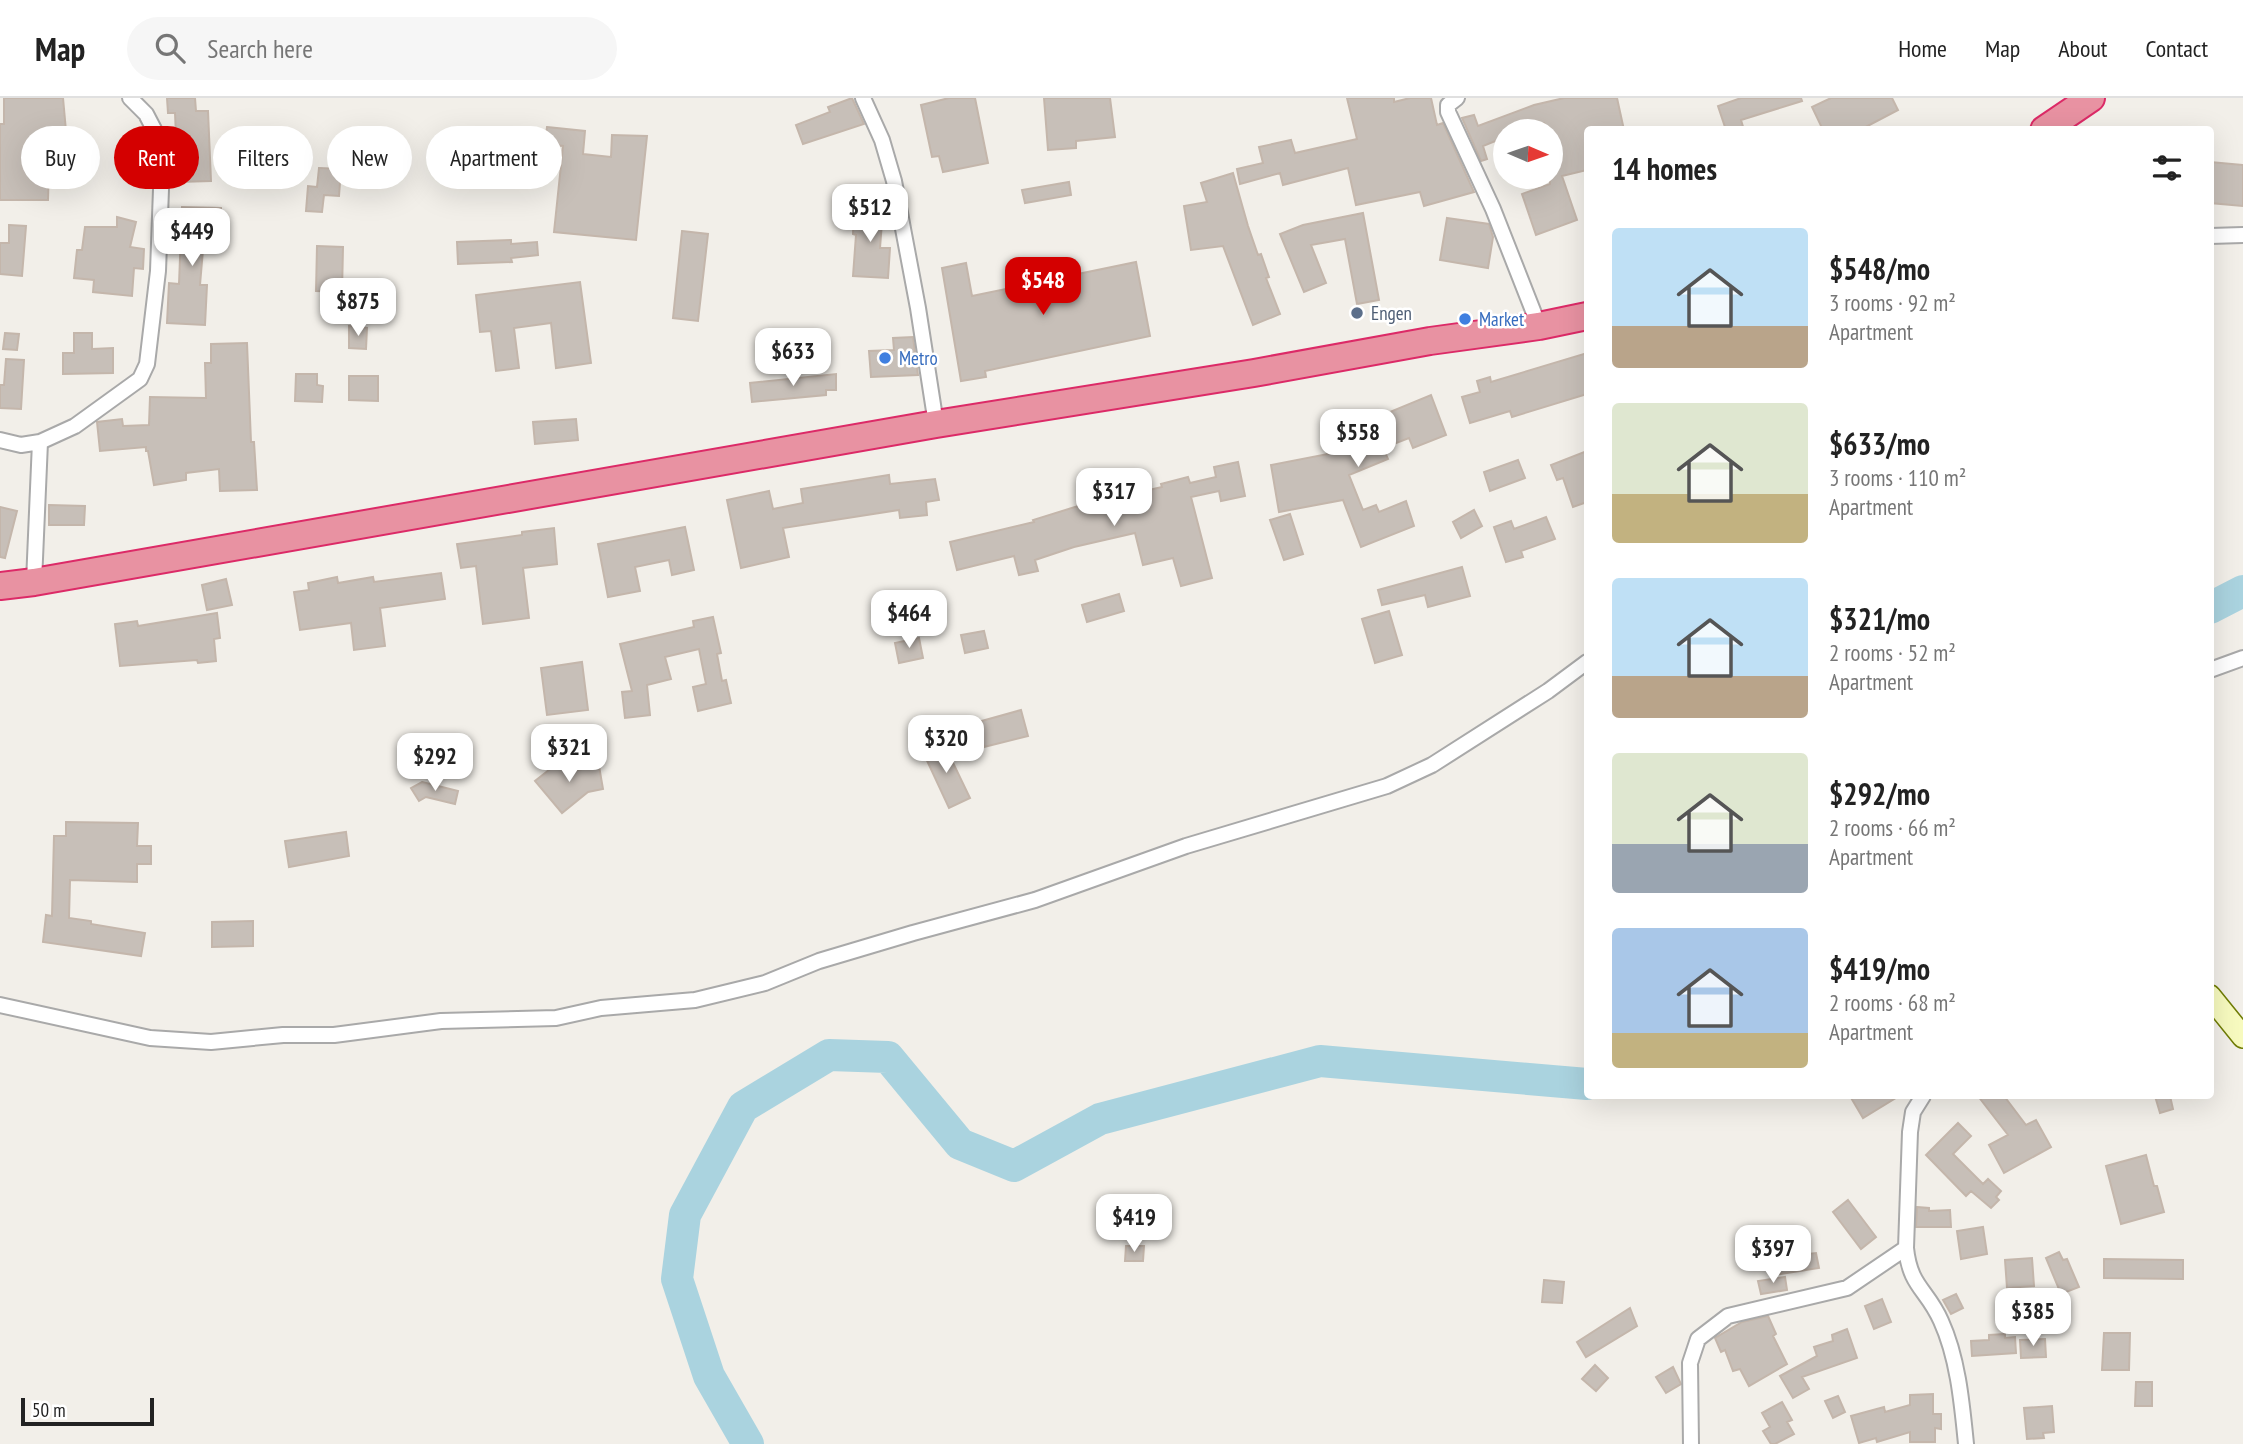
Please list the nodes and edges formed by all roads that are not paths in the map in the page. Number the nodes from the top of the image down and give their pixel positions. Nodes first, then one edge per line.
1 (130, 98) edge
2 (863, 98) edge
3 (1457, 98) edge
4 (2091, 98) edge
5 (2051, 126) edge
6 (2243, 234) edge
7 (2214, 236) edge
8 (1584, 317) edge
9 (1539, 326) junction
10 (936, 425) junction
11 (0, 440) edge
12 (40, 442) junction
13 (34, 582) junction
14 (0, 586) edge
15 (2243, 657) edge
16 (1584, 664) edge
17 (2214, 668) edge
18 (2214, 1001) edge
19 (0, 1005) edge
20 (2243, 1037) edge
21 (1921, 1099) edge
22 (1906, 1248) junction
23 (1692, 1444) edge
24 (1966, 1444) edge

1 - 12 street
2 - 10 street
3 - 9 street
4 - 5 highway
6 - 7 street
8 - 9 highway
9 - 10 highway
10 - 13 highway
11 - 12 street
12 - 13 street
13 - 14 highway
15 - 17 street
16 - 19 street
18 - 20 street
21 - 22 street
22 - 23 street
22 - 24 street

